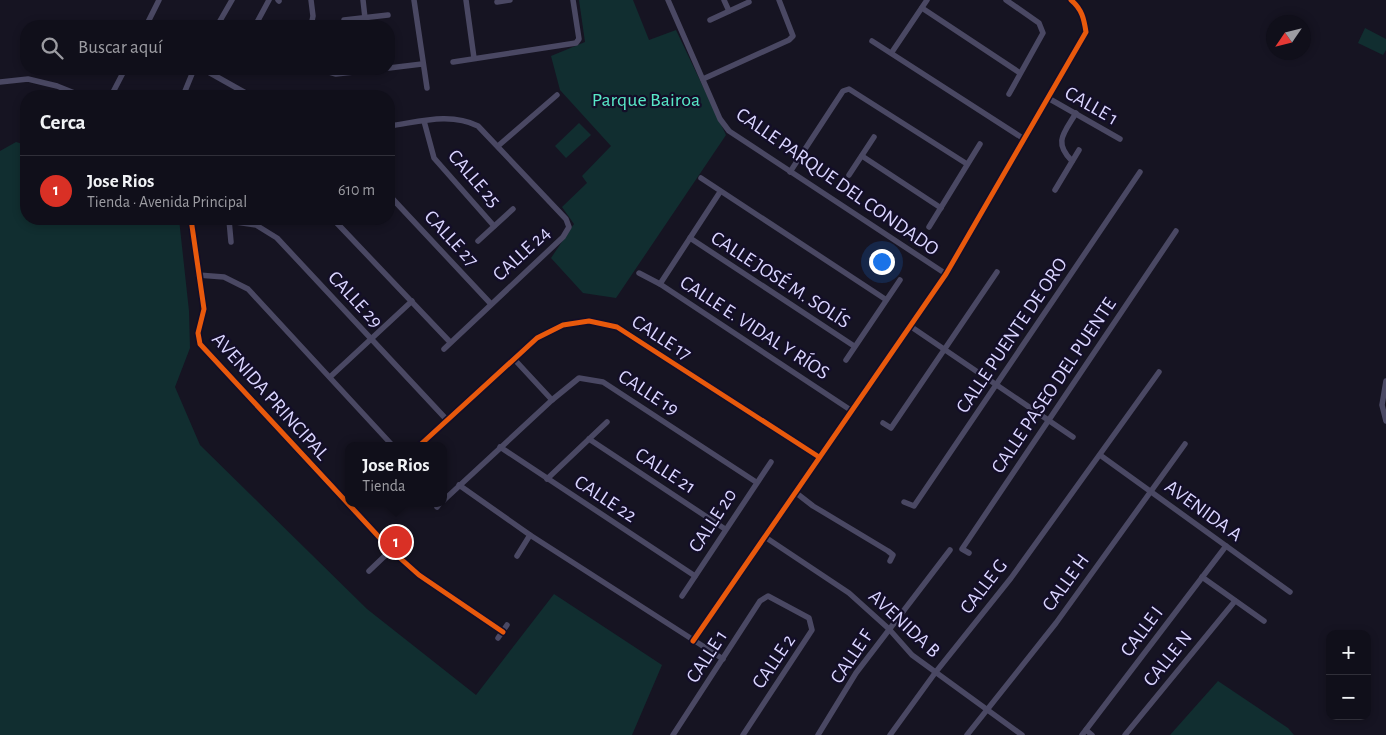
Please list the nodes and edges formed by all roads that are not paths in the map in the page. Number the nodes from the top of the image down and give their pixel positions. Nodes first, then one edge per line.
1 (159, 0) edge
2 (232, 0) edge
3 (270, 0) edge
4 (311, 0) edge
5 (363, 0) edge
6 (414, 0) edge
7 (466, 0) edge
8 (510, 0) edge
9 (573, 0) edge
10 (668, 0) edge
11 (724, 0) edge
12 (779, 0) edge
13 (927, 0) edge
14 (1006, 0) edge
15 (1071, 0) edge
16 (497, 2) dead end
17 (749, 2) dead end
18 (922, 8) junction
19 (729, 10) junction
20 (388, 15) dead end
21 (365, 18) junction
22 (149, 20) edge
23 (220, 20) edge
24 (258, 20) edge
25 (312, 20) edge
26 (344, 20) dead end
27 (710, 20) dead end
28 (872, 40) dead end
29 (892, 52) junction
30 (474, 58) junction
31 (453, 62) dead end
32 (422, 64) junction
33 (395, 67) edge
34 (1020, 72) junction
35 (122, 75) edge
36 (192, 75) edge
37 (214, 75) edge
38 (703, 78) junction
39 (0, 82) edge
40 (427, 88) dead end
41 (67, 90) edge
42 (114, 90) edge
43 (185, 90) edge
44 (240, 90) edge
45 (1009, 94) dead end
46 (557, 96) dead end
47 (1048, 98) junction
48 (1076, 114) junction
49 (424, 121) junction
50 (395, 125) edge
51 (874, 137) dead end
52 (1024, 139) junction
53 (1120, 139) dead end
54 (980, 144) dead end
55 (498, 146) junction
56 (1079, 150) dead end
57 (862, 156) junction
58 (1072, 161) junction
59 (967, 164) junction
60 (790, 172) junction
61 (1140, 172) dead end
62 (849, 175) dead end
63 (701, 178) dead end
64 (1055, 190) dead end
65 (720, 192) junction
66 (395, 202) edge
67 (513, 208) dead end
68 (941, 208) junction
69 (192, 225) edge
70 (229, 225) edge
71 (252, 225) edge
72 (339, 225) edge
73 (494, 226) junction
74 (930, 227) dead end
75 (1176, 232) dead end
76 (690, 238) junction
77 (478, 241) dead end
78 (231, 242) dead end
79 (997, 272) dead end
80 (639, 273) dead end
81 (946, 274) junction
82 (198, 275) junction
83 (900, 280) dead end
84 (660, 284) junction
85 (885, 299) junction
86 (412, 301) junction
87 (491, 304) junction
88 (910, 326) junction
89 (371, 338) junction
90 (450, 342) junction
91 (854, 346) junction
92 (444, 349) dead end
93 (944, 349) junction
94 (514, 358) junction
95 (846, 360) dead end
96 (1159, 372) dead end
97 (330, 377) junction
98 (1386, 381) edge
99 (997, 384) junction
100 (552, 400) junction
101 (852, 410) junction
102 (1049, 419) junction
103 (447, 420) junction
104 (1386, 421) edge
105 (607, 422) dead end
106 (883, 423) dead end
107 (1073, 436) dead end
108 (589, 439) junction
109 (389, 442) edge
110 (423, 442) edge
111 (1185, 444) dead end
112 (500, 447) junction
113 (1100, 455) junction
114 (819, 457) junction
115 (771, 462) dead end
116 (547, 479) junction
117 (756, 482) junction
118 (459, 485) junction
119 (795, 492) junction
120 (1151, 492) junction
121 (447, 497) edge
122 (345, 500) edge
123 (904, 502) dead end
124 (351, 507) edge
125 (725, 529) junction
126 (530, 535) junction
127 (764, 536) junction
128 (1226, 546) junction
129 (391, 550) junction
130 (950, 550) dead end
131 (969, 554) dead end
132 (517, 556) dead end
133 (890, 561) dead end
134 (369, 571) dead end
135 (695, 576) junction
136 (1202, 577) junction
137 (1290, 592) dead end
138 (682, 596) dead end
139 (768, 596) joint
140 (1235, 601) junction
141 (1264, 621) dead end
142 (507, 626) dead end
143 (889, 629) junction
144 (502, 632) junction
145 (498, 638) dead end
146 (693, 641) junction
147 (723, 659) junction
148 (935, 672) junction
149 (986, 709) junction
150 (1084, 733) edge
151 (673, 735) edge
152 (743, 735) edge
153 (818, 735) edge
154 (890, 735) edge
155 (967, 735) edge
156 (1022, 735) edge
157 (1092, 735) edge
158 (1125, 735) edge

1 - 22 street
2 - 23 street
3 - 24 street
4 - 25 street
5 - 21 street
6 - 32 street
7 - 30 street
8 - 16 street
9 - 30 street
10 - 38 street, CALLE PARQUE DEL CONDADO
11 - 19 street
12 - 38 street
13 - 18 street
14 - 34 street
15 - 47 street
17 - 19 street
18 - 29 street
18 - 34 street
19 - 27 street
20 - 21 street
21 - 26 street
28 - 29 street
29 - 52 street
30 - 31 street
32 - 33 street
32 - 40 street
34 - 45 street
35 - 42 street
36 - 43 street
37 - 44 street
38 - 60 street, CALLE PARQUE DEL CONDADO
39 - 41 street
46 - 55 street
47 - 48 street, CALLE 1
47 - 52 street
48 - 53 street, CALLE 1
48 - 58 street
49 - 50 street, CALLE 24
49 - 55 street, CALLE 24
49 - 73 street, CALLE 25
51 - 57 street
52 - 81 street
54 - 59 street
55 - 87 street, CALLE 24
56 - 58 street
57 - 62 street
57 - 68 street
58 - 64 street
59 - 60 street
59 - 68 street
60 - 81 street, CALLE PARQUE DEL CONDADO
61 - 99 street, CALLE PUENTE DE ORO
63 - 65 street
65 - 76 street
65 - 85 street
66 - 87 street, CALLE 27
67 - 73 street
68 - 74 street
69 - 82 street, AVENIDA PRINCIPAL
70 - 78 street
71 - 89 street, CALLE 29
72 - 86 street
73 - 77 street
75 - 102 street, CALLE PASEO DEL PUENTE
76 - 84 street
76 - 91 street, CALLE JOSÉ M. SOLÍS
79 - 93 street
80 - 84 street, CALLE E. VIDAL Y RÍOS
81 - 88 street
82 - 97 street
82 - 122 street, AVENIDA PRINCIPAL
83 - 85 street
84 - 101 street, CALLE E. VIDAL Y RÍOS
85 - 91 street
86 - 89 street
86 - 90 street
87 - 90 street, CALLE 24
88 - 93 street
88 - 101 street
89 - 97 street
89 - 103 street, CALLE 29
90 - 92 street, CALLE 24
91 - 95 street
93 - 99 street
93 - 106 street
94 - 100 street
94 - 103 street, CALLE 17
94 - 114 street, CALLE 17
96 - 113 street, CALLE G
97 - 109 street
98 - 104 street
99 - 102 street
99 - 123 street, CALLE PUENTE DE ORO
100 - 112 street, CALLE 19
100 - 117 street, CALLE 19
101 - 114 street
102 - 107 street
102 - 131 street, CALLE PASEO DEL PUENTE
103 - 110 street, CALLE 17
105 - 108 street
108 - 116 street
108 - 125 street, CALLE 21
111 - 120 street, CALLE H
112 - 116 street, CALLE 22
112 - 118 street, CALLE 19
113 - 120 street, AVENIDA A
113 - 148 street, CALLE G
114 - 119 street
115 - 117 street, CALLE 20
116 - 135 street, CALLE 22
117 - 125 street, CALLE 20
118 - 121 street, CALLE 19
118 - 126 street
119 - 127 street
119 - 133 street
120 - 128 street, AVENIDA A
120 - 149 street, CALLE H
124 - 129 street, AVENIDA PRINCIPAL
125 - 135 street, CALLE 20
126 - 132 street
126 - 146 street
127 - 143 street, AVENIDA B
127 - 146 street
128 - 136 street, CALLE I
128 - 137 street, AVENIDA A
129 - 134 street
129 - 144 street, AVENIDA PRINCIPAL
130 - 143 street, CALLE F
135 - 138 street, CALLE 20
136 - 140 street
136 - 150 street, CALLE I
139 - 147 street, CALLE 1
139 - 152 street, CALLE 2
140 - 141 street
140 - 158 street, CALLE N
142 - 144 street
143 - 148 street, AVENIDA B
143 - 153 street, CALLE F
144 - 145 street
146 - 147 street
147 - 151 street, CALLE 1
148 - 149 street, AVENIDA B
148 - 154 street, CALLE G
149 - 155 street, CALLE H
149 - 156 street, AVENIDA B
150 - 157 street

